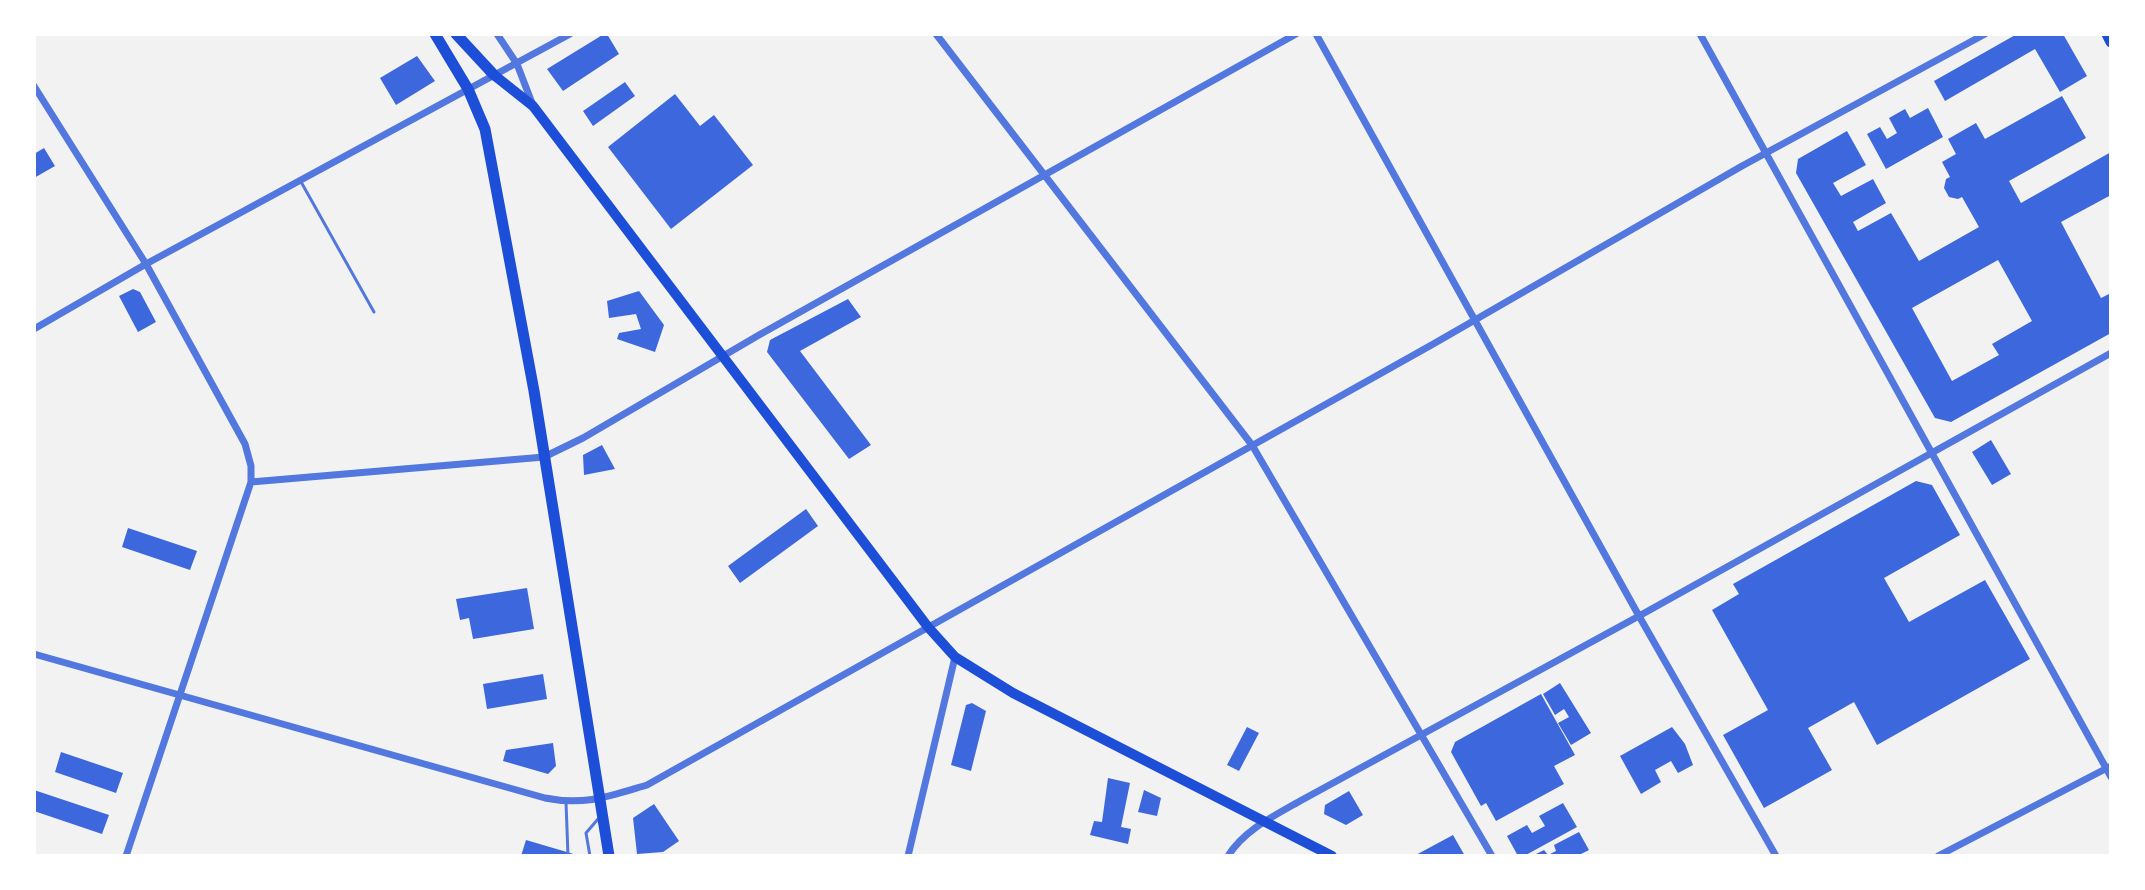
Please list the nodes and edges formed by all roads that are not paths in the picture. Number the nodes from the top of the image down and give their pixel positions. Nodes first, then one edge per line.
1 (435, 34) edge
2 (456, 34) edge
3 (497, 34) edge
4 (570, 34) edge
5 (936, 34) edge
6 (1296, 34) edge
7 (1316, 34) edge
8 (1700, 34) edge
9 (1985, 34) edge
10 (2107, 34) edge
11 (2111, 42) edge
12 (517, 64) junction
13 (494, 75) junction
14 (34, 86) edge
15 (468, 89) junction
16 (533, 106) junction
17 (1767, 152) junction
18 (1044, 174) junction
19 (300, 180) junction
20 (146, 264) junction
21 (374, 312) dead end
22 (1476, 319) junction
23 (34, 329) edge
24 (2111, 353) edge
25 (724, 357) junction
26 (1252, 445) junction
27 (1934, 453) junction
28 (544, 457) junction
29 (251, 482) junction
30 (1639, 616) junction
31 (928, 627) junction
32 (34, 654) edge
33 (955, 657) junction
34 (178, 693) junction
35 (1421, 736) junction
36 (2108, 767) edge
37 (2111, 777) edge
38 (602, 799) junction
39 (566, 802) junction
40 (603, 813) junction
41 (1263, 822) junction
42 (126, 856) edge
43 (568, 856) edge
44 (590, 856) edge
45 (609, 856) edge
46 (908, 856) edge
47 (1228, 856) edge
48 (1332, 856) edge
49 (1492, 856) edge
50 (1776, 856) edge
51 (1938, 856) edge

1 - 15 main road
2 - 13 main road
3 - 12 street
4 - 12 street
5 - 18 street
6 - 18 street
7 - 22 street
8 - 17 street
9 - 17 street
10 - 11 main road
12 - 13 street
12 - 16 street
13 - 15 street
13 - 16 main road
14 - 20 street
15 - 19 street
15 - 28 main road
16 - 25 main road
17 - 22 street
17 - 27 street
18 - 25 street
18 - 26 street
19 - 20 street
19 - 21 lane
20 - 23 street
20 - 29 street
22 - 26 street
22 - 30 street
24 - 27 street
25 - 28 street
25 - 31 main road
26 - 31 street
26 - 35 street
27 - 30 street
27 - 36 street
28 - 29 street
28 - 38 main road
29 - 34 street
30 - 35 street
30 - 50 street
31 - 33 main road
31 - 38 street
32 - 34 street
33 - 41 main road
33 - 46 street
34 - 39 street
34 - 42 street
35 - 41 street
35 - 49 street
36 - 37 street
36 - 51 street
38 - 39 street
38 - 40 main road
39 - 43 lane
40 - 44 lane
40 - 45 main road
41 - 47 street
41 - 48 main road

